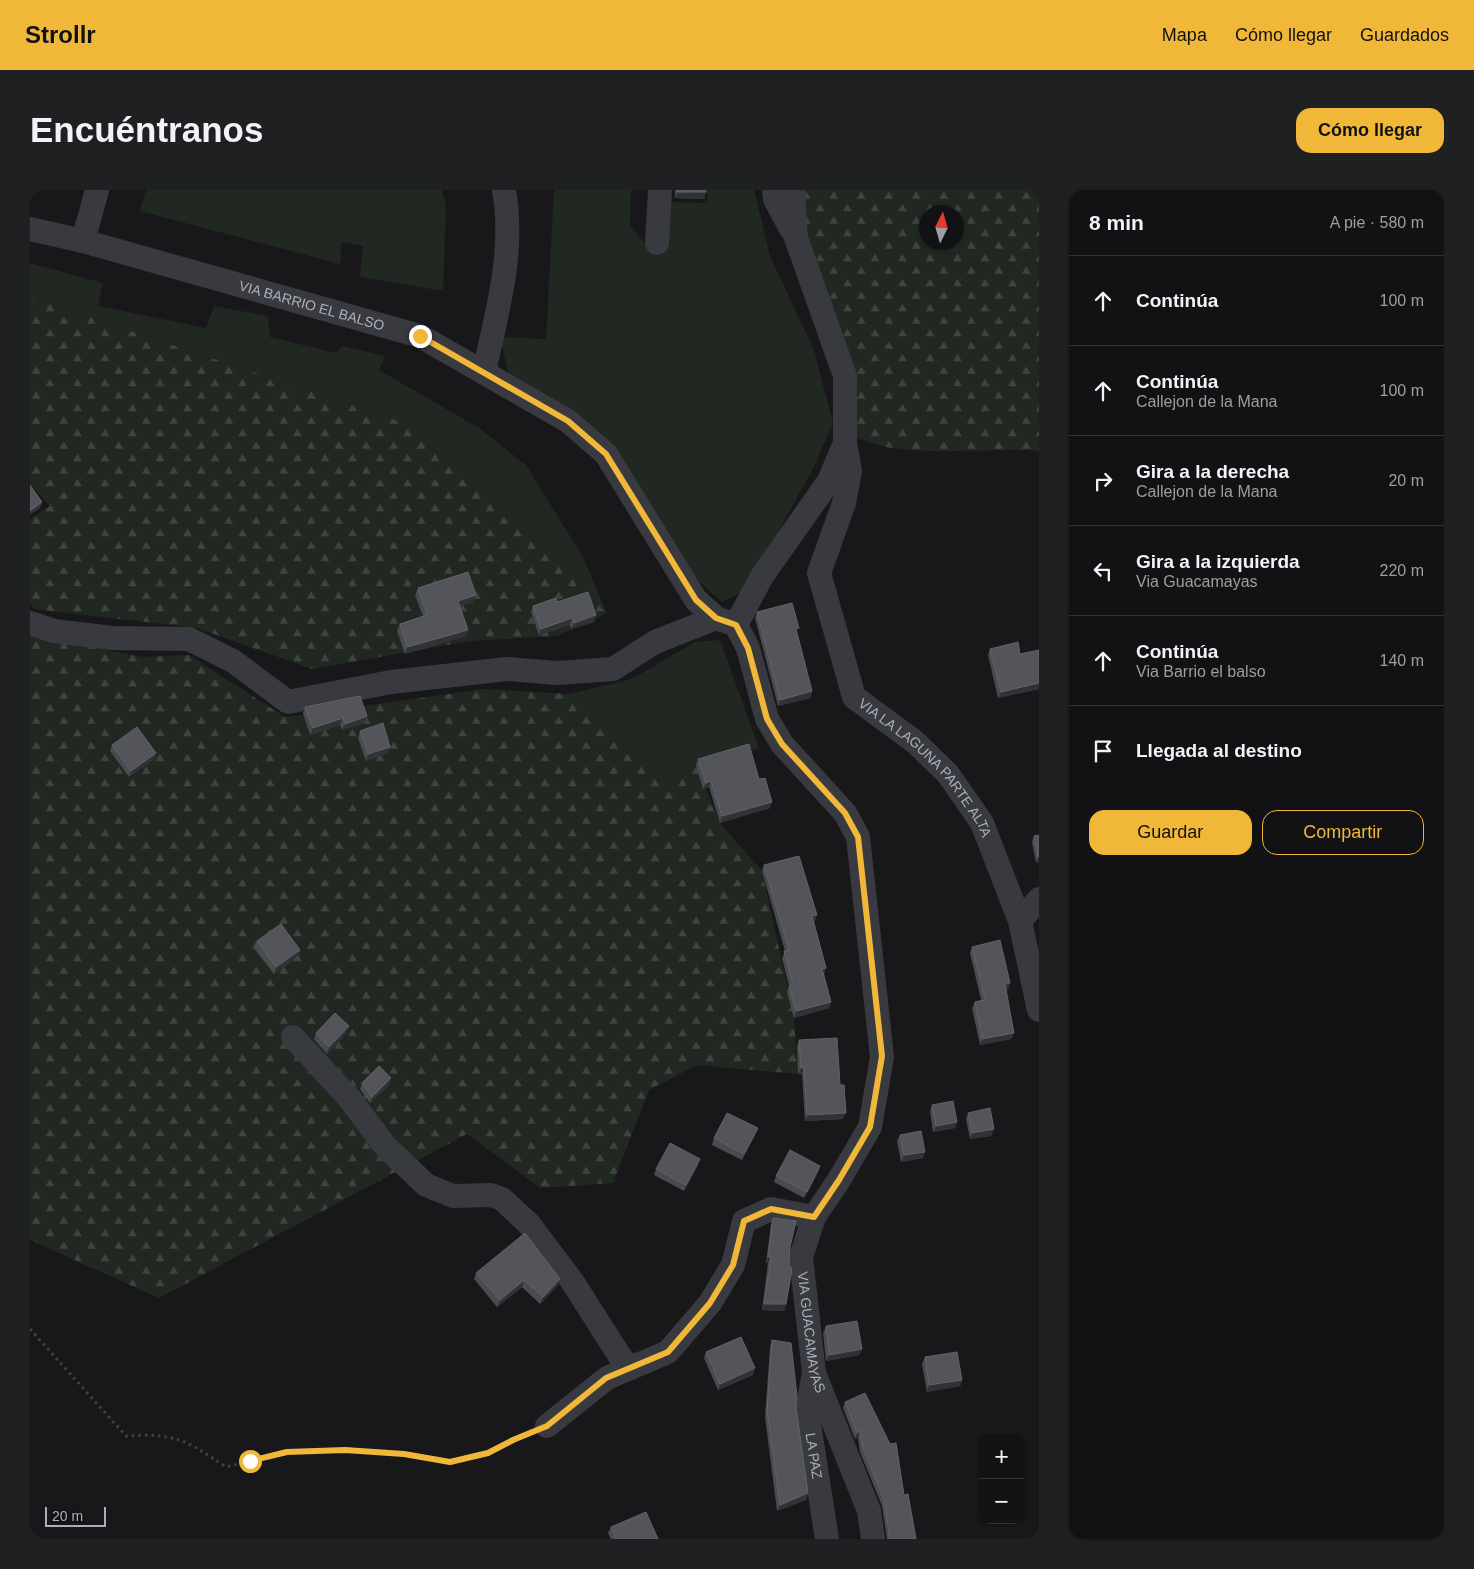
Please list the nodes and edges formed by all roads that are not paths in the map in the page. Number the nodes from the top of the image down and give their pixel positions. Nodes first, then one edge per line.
1 (98, 190) edge
2 (504, 190) edge
3 (660, 190) edge
4 (774, 190) edge
5 (793, 190) edge
6 (30, 229) edge
7 (796, 238) junction
8 (83, 242) junction
9 (657, 243) dead end
10 (484, 372) junction
11 (845, 443) junction
12 (726, 622) junction
13 (30, 623) edge
14 (1039, 899) edge
15 (1020, 921) junction
16 (1039, 1010) edge
17 (293, 1037) dead end
18 (814, 1217) junction
19 (631, 1368) junction
20 (814, 1373) junction
21 (547, 1426) road end
22 (827, 1539) edge
23 (873, 1539) edge

1 - 8 street
2 - 10 street
3 - 9 street
4 - 7 street
5 - 7 street
6 - 8 street, VIA BARRIO EL BALSO
7 - 11 street
8 - 10 street, VIA BARRIO EL BALSO
10 - 12 street, VIA BARRIO EL BALSO
11 - 12 street
11 - 15 street, VIA LA LAGUNA PARTE ALTA
12 - 13 street
12 - 18 street, VIA GUACAMAYAS
14 - 15 street
15 - 16 street, VIA LA LAGUNA PARTE ALTA
17 - 19 street
18 - 19 street
18 - 20 street, VIA GUACAMAYAS
19 - 21 street
20 - 22 street, LA PAZ
20 - 23 street, VIA GUACAMAYAS

